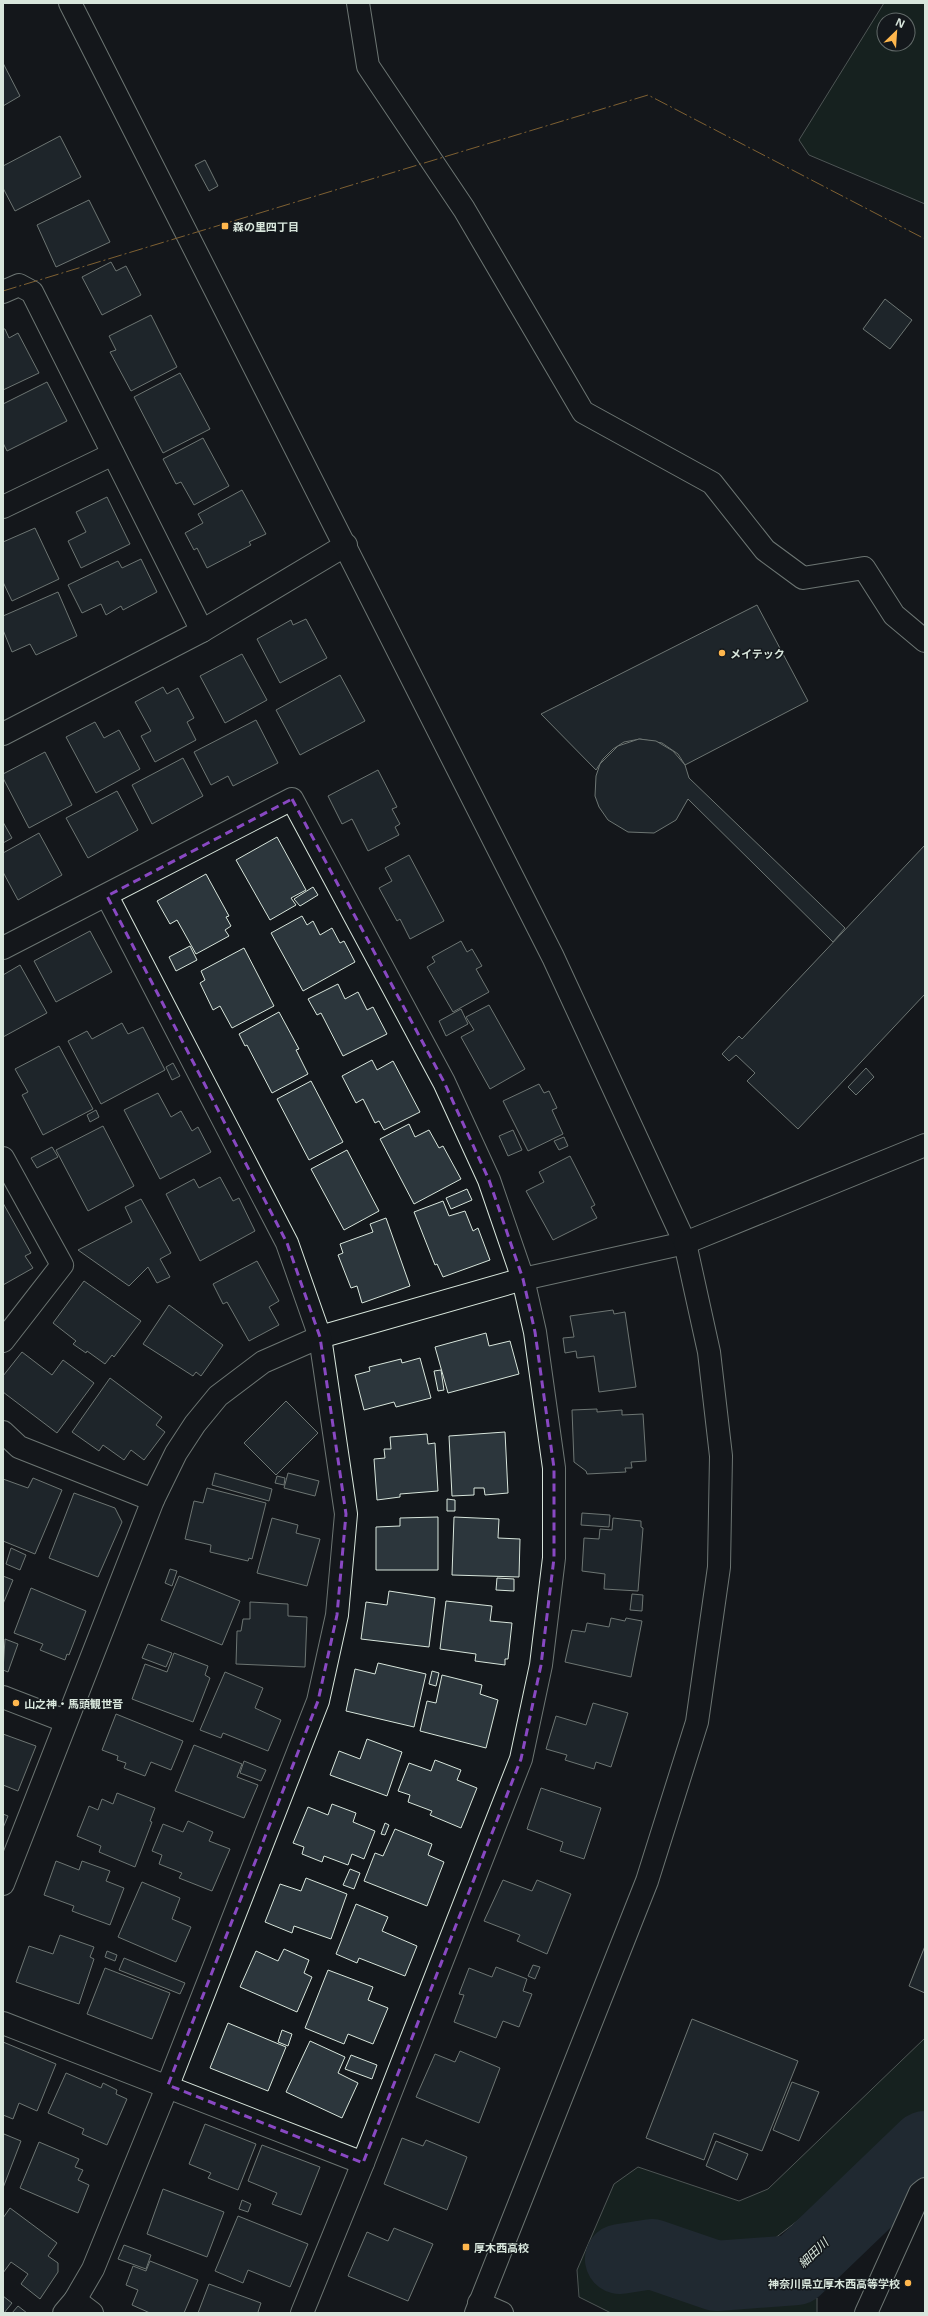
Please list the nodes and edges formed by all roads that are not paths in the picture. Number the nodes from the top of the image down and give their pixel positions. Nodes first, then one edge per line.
1 (70, 3) edge
2 (358, 3) edge
3 (3, 292) edge
4 (114, 454) junction
5 (3, 507) edge
6 (346, 545) junction
7 (202, 631) junction
8 (925, 642) edge
9 (3, 734) edge
10 (107, 896) junction
11 (3, 948) edge
12 (925, 1145) edge
13 (3, 1158) edge
14 (685, 1243) junction
15 (523, 1279) junction
16 (320, 1337) junction
17 (3, 1341) edge
18 (3, 1432) edge
19 (153, 1500) junction
20 (3, 1697) edge
21 (65, 1721) junction
22 (3, 1884) edge
23 (3, 2023) edge
24 (168, 2086) junction
25 (363, 2163) junction
26 (925, 2188) edge
27 (477, 2308) edge
28 (77, 2309) edge
29 (302, 2313) edge
30 (502, 2313) edge
31 (866, 2313) edge

1 - 6 street
2 - 8 street
3 - 4 street
4 - 5 street
4 - 7 street
6 - 7 street
6 - 14 street
7 - 9 street
10 - 11 street
10 - 15 street
10 - 16 street
12 - 14 street
13 - 17 street
14 - 15 street
14 - 27 street
15 - 16 street
15 - 25 street
16 - 19 street
16 - 24 street
18 - 19 street
19 - 21 street
20 - 21 street
21 - 22 street
23 - 24 street
24 - 25 street
24 - 28 street
25 - 29 street
26 - 31 street
27 - 30 street

